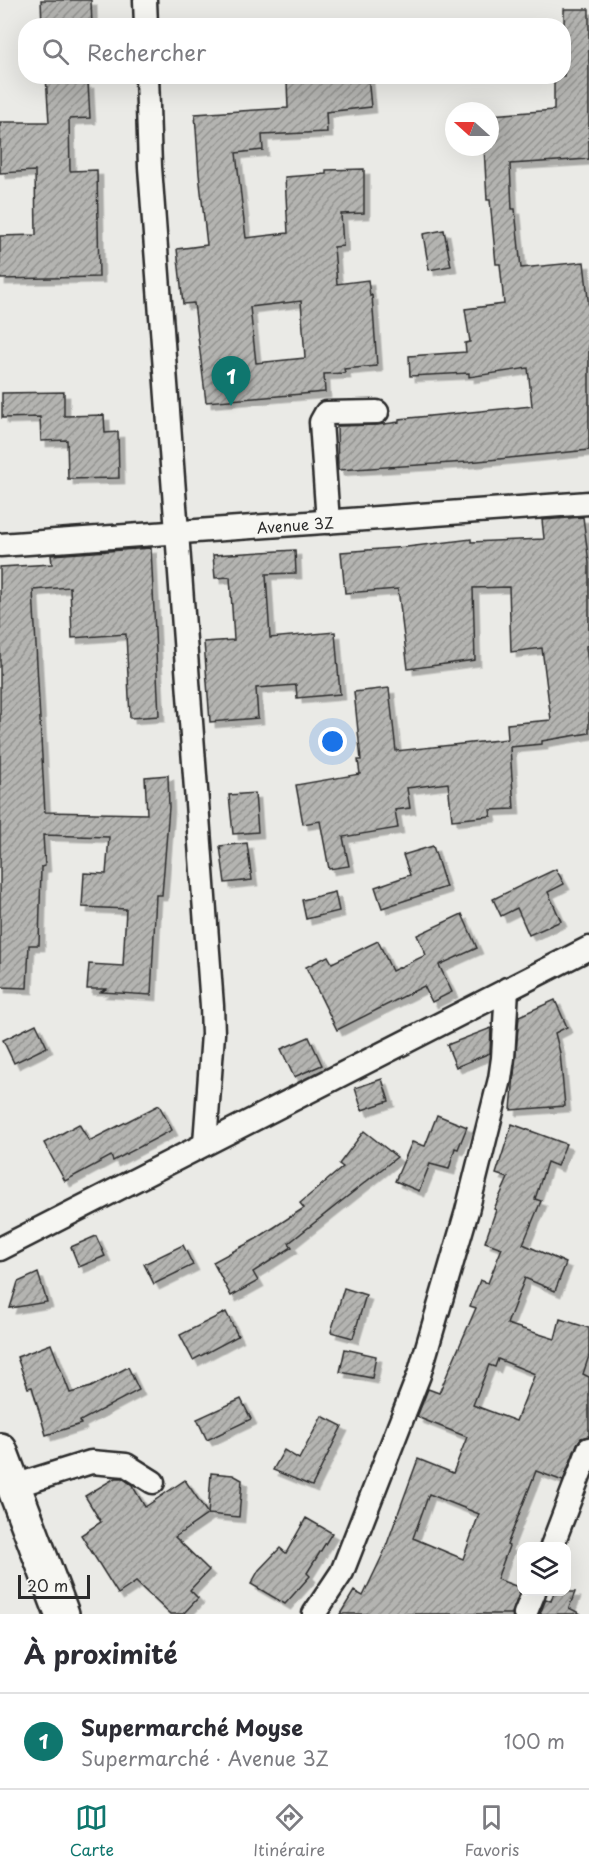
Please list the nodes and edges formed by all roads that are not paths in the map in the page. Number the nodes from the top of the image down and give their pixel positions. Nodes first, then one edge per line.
1 (145, 0) edge
2 (146, 18) edge
3 (147, 84) edge
4 (377, 412) dead end
5 (589, 503) edge
6 (328, 522) junction
7 (178, 532) junction
8 (0, 545) edge
9 (589, 948) edge
10 (507, 989) junction
11 (205, 1143) junction
12 (0, 1249) edge
13 (589, 1449) edge
14 (0, 1450) edge
15 (153, 1482) dead end
16 (14, 1486) junction
17 (554, 1542) edge
18 (532, 1596) edge
19 (62, 1614) edge
20 (314, 1614) edge
21 (525, 1614) edge

1 - 2 street
3 - 7 street
4 - 6 street
5 - 6 street, Avenue 3Z
6 - 7 street, Avenue 3Z
7 - 8 street, Avenue 3Z
7 - 11 street
9 - 10 street
10 - 11 street
10 - 20 street
11 - 12 street
13 - 17 street
14 - 16 main road
15 - 16 street
16 - 19 main road
18 - 21 street

